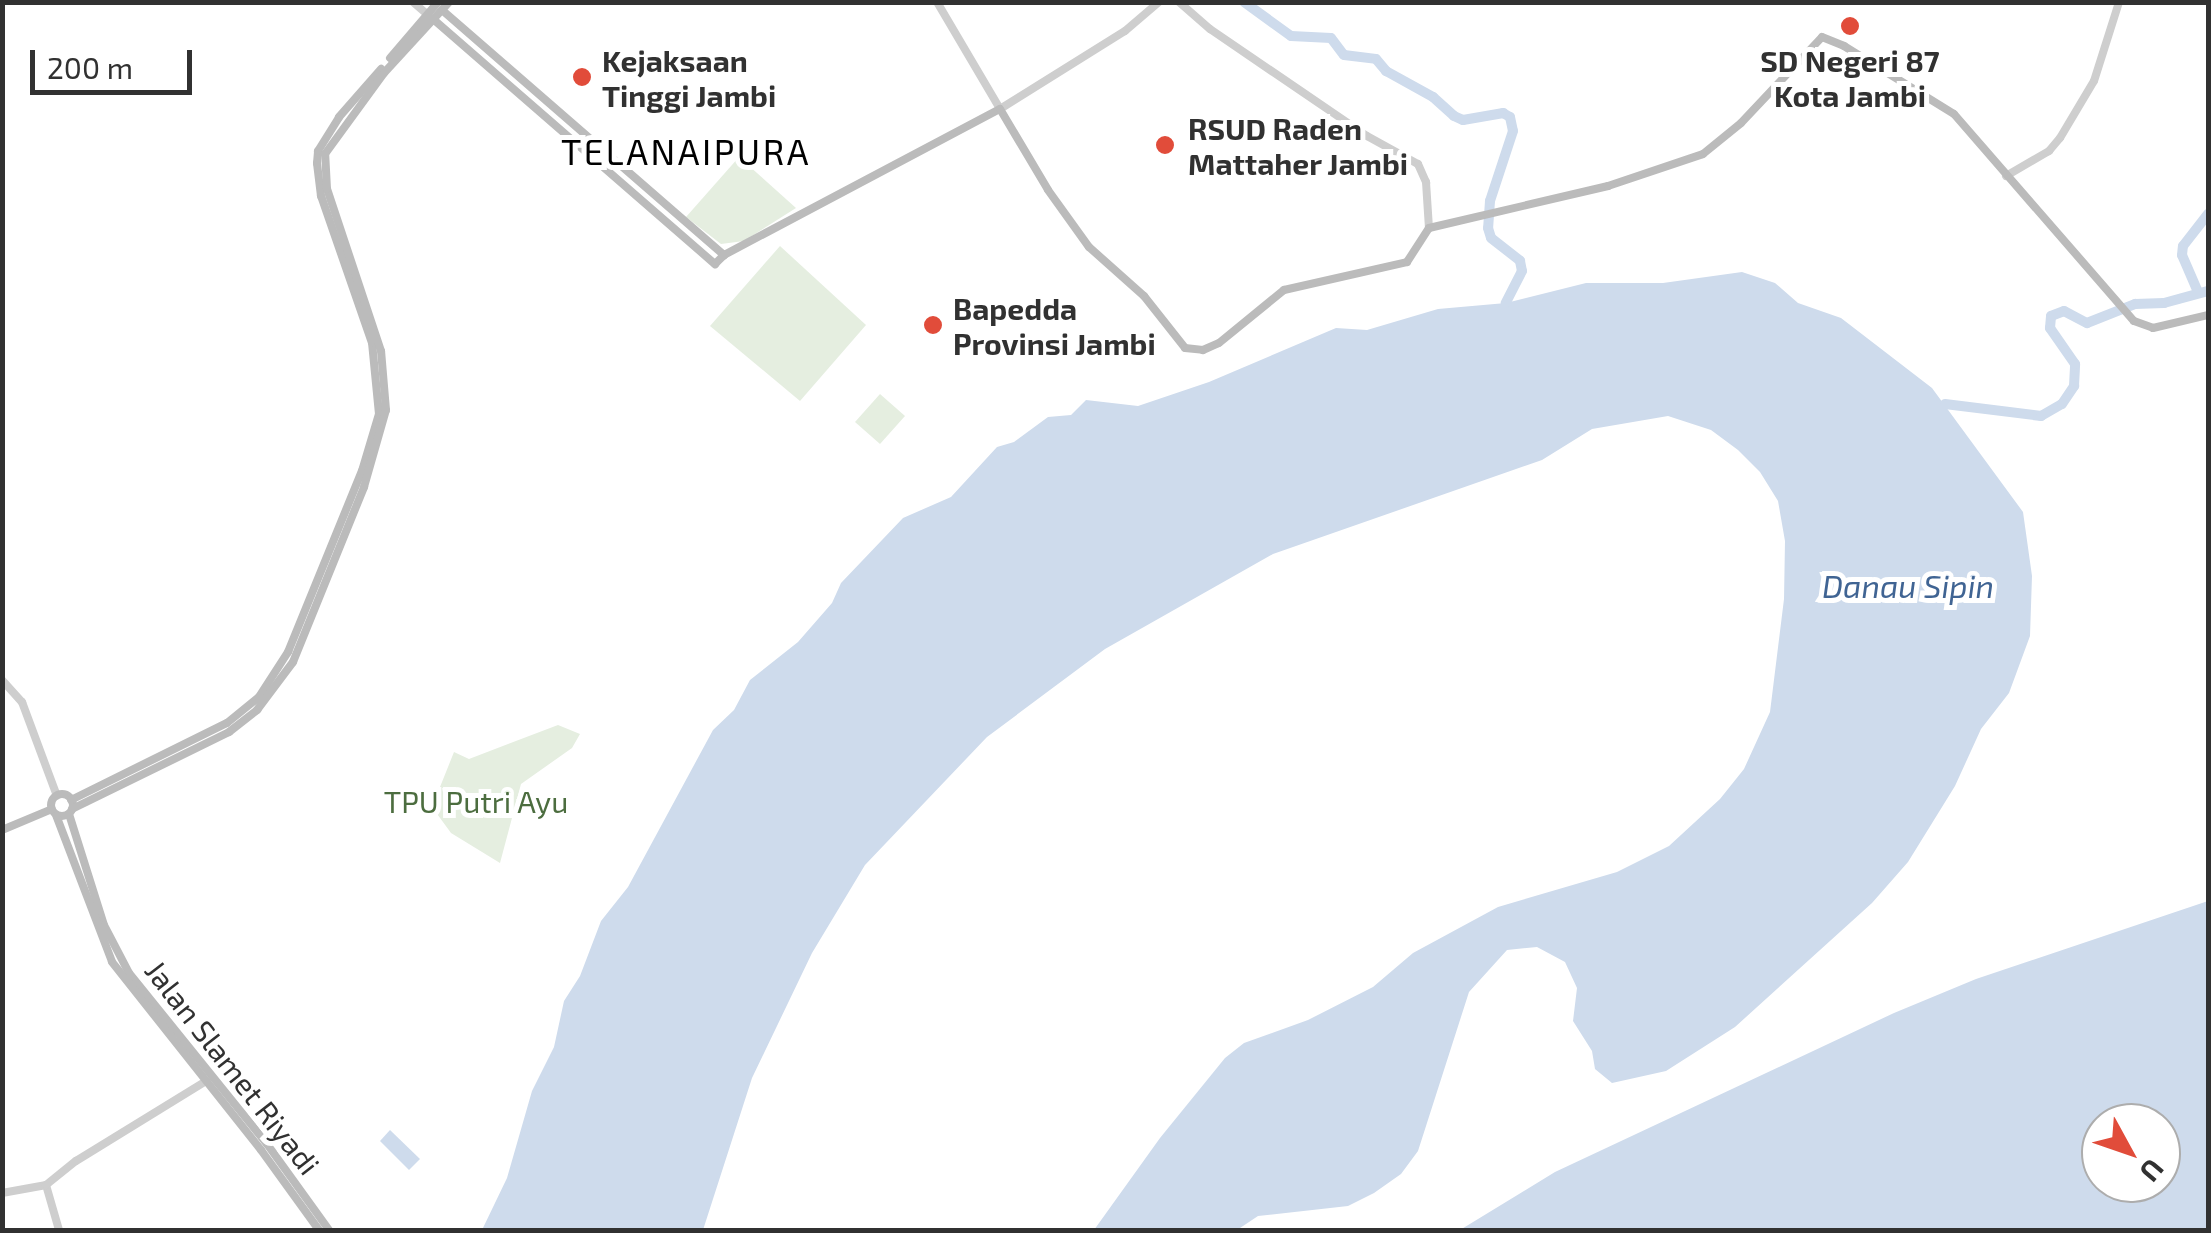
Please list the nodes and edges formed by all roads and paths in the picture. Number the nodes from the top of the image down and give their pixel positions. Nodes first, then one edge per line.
1 (414, 2) edge
2 (937, 2) edge
3 (1159, 2) edge
4 (1179, 2) edge
5 (2119, 2) edge
6 (440, 5) edge
7 (430, 17) junction
8 (1000, 109) junction
9 (2006, 176) junction
10 (1429, 228) junction
11 (724, 255) junction
12 (2208, 314) edge
13 (2, 680) edge
14 (57, 796) junction
15 (71, 807) junction
16 (54, 812) junction
17 (2, 830) edge
18 (100, 926) junction
19 (206, 1081) junction
20 (264, 1147) junction
21 (46, 1185) junction
22 (2, 1193) edge
23 (59, 1230) edge
24 (319, 1230) edge
25 (329, 1230) edge

1 - 7 street
2 - 8 street
3 - 8 street
4 - 10 street
5 - 9 street
6 - 7 main road
6 - 11 main road
7 - 11 main road
7 - 15 main road
8 - 10 main road
8 - 11 main road
9 - 10 main road
9 - 12 main road
13 - 14 street
14 - 15 main road
14 - 16 main road
15 - 16 main road
15 - 18 main road, Jalan Slamet Riyadi
16 - 17 main road
16 - 18 main road, Jalan Slamet Riyadi
18 - 19 main road, Jalan Slamet Riyadi
18 - 20 main road, Jalan Slamet Riyadi
19 - 20 main road, Jalan Slamet Riyadi
19 - 21 street
20 - 24 main road, Jalan Slamet Riyadi
20 - 25 main road, Jalan Slamet Riyadi
21 - 22 street
21 - 23 street

